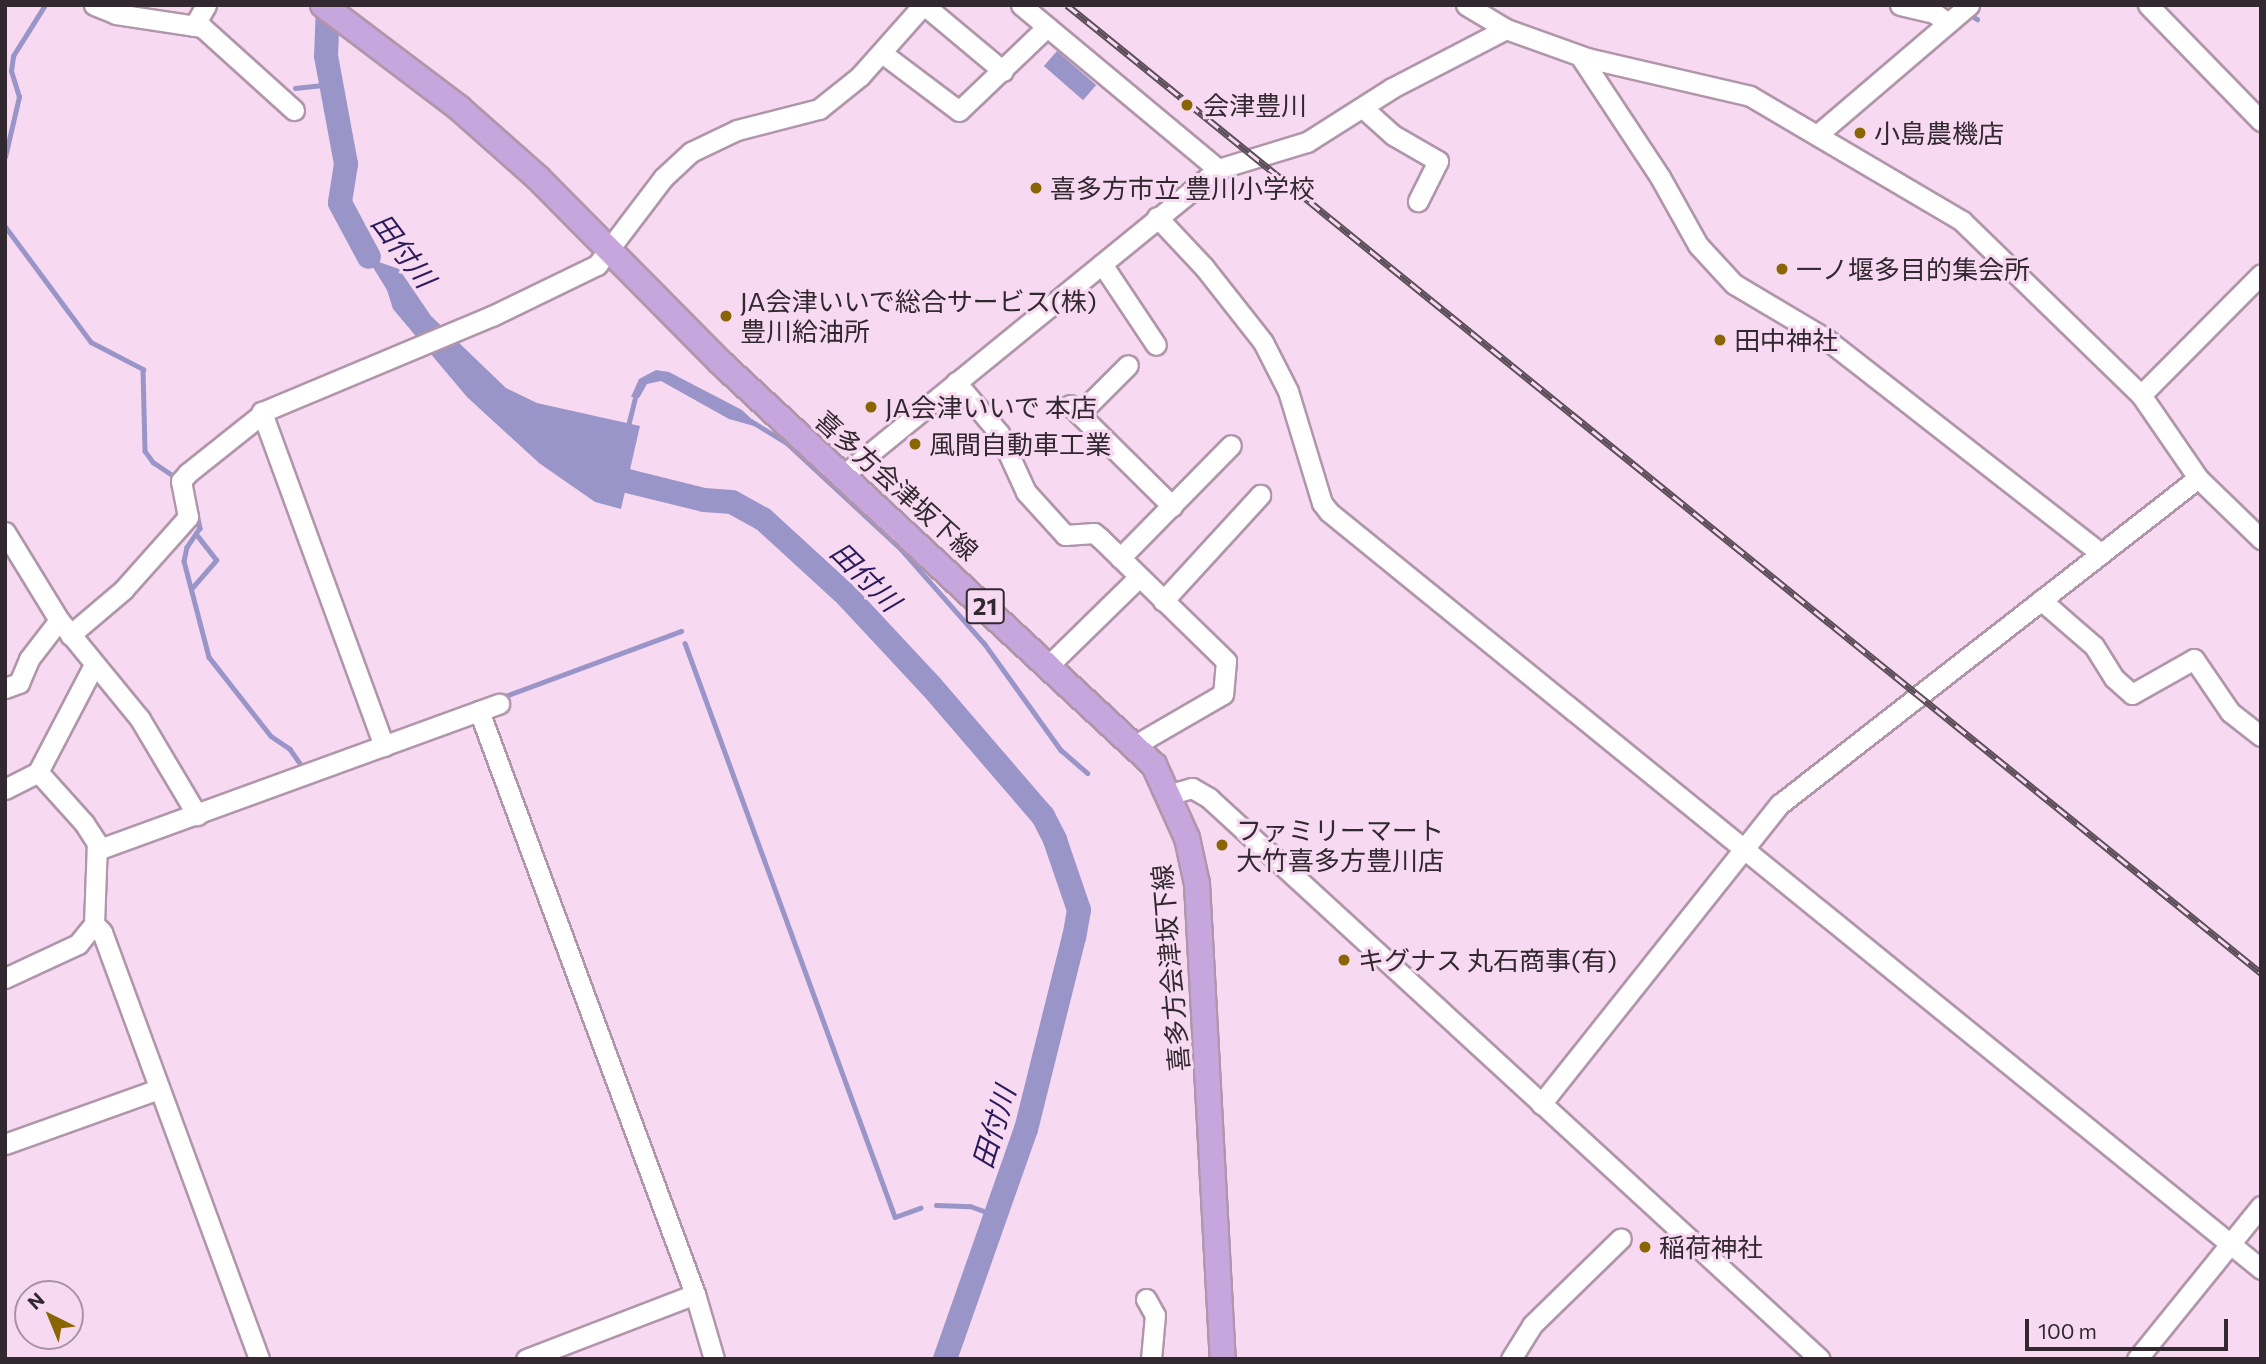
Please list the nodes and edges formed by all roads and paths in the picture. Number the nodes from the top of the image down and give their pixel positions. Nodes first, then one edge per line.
1 (94, 5) edge
2 (206, 5) edge
3 (323, 5) edge
4 (923, 5) edge
5 (1021, 5) edge
6 (1466, 5) edge
7 (1900, 5) edge
8 (1969, 5) edge
9 (2148, 5) edge
10 (1948, 23) junction
11 (194, 26) junction
12 (1047, 27) junction
13 (1506, 29) junction
14 (882, 53) junction
15 (1580, 56) junction
16 (1003, 71) junction
17 (1363, 108) junction
18 (294, 110) dead end
19 (2261, 121) edge
20 (1817, 135) junction
21 (1218, 169) junction
22 (1418, 201) dead end
23 (1157, 217) junction
24 (608, 250) junction
25 (1102, 264) junction
26 (2261, 274) edge
27 (1156, 345) dead end
28 (1128, 365) dead end
29 (956, 382) junction
30 (2141, 395) junction
31 (262, 414) junction
32 (1231, 445) dead end
33 (842, 476) junction
34 (2198, 478) junction
35 (1260, 495) dead end
36 (1172, 506) junction
37 (5, 533) edge
38 (2261, 540) edge
39 (2101, 554) junction
40 (11, 556) edge
41 (1120, 558) junction
42 (1139, 577) junction
43 (2041, 600) junction
44 (1163, 601) junction
45 (64, 628) junction
46 (94, 665) junction
47 (1049, 665) junction
48 (5, 688) edge
49 (499, 704) dead end
50 (479, 711) junction
51 (2261, 736) edge
52 (1135, 745) junction
53 (384, 746) junction
54 (37, 772) junction
55 (5, 789) edge
56 (1171, 794) junction
57 (197, 815) junction
58 (97, 850) junction
59 (1744, 852) junction
60 (94, 924) junction
61 (5, 978) edge
62 (159, 1089) junction
63 (1542, 1104) junction
64 (5, 1144) edge
65 (2261, 1206) edge
66 (1621, 1238) dead end
67 (2231, 1244) junction
68 (2261, 1269) edge
69 (695, 1294) junction
70 (1146, 1299) dead end
71 (258, 1359) edge
72 (526, 1359) edge
73 (714, 1359) edge
74 (1151, 1359) edge
75 (1223, 1359) edge
76 (1511, 1359) edge
77 (1821, 1359) edge
78 (2137, 1359) edge

1 - 11 street
2 - 11 street
3 - 24 main road, 喜多方会津坂下線 / 21
4 - 14 street
4 - 16 street
5 - 12 street
6 - 13 street
7 - 10 street
8 - 10 street
9 - 19 street
10 - 20 street
11 - 18 street
12 - 16 street
12 - 21 street
13 - 15 street
13 - 17 street
14 - 16 street
14 - 24 street
15 - 20 street
15 - 39 street
17 - 21 street
17 - 22 street
20 - 30 street
21 - 23 street
23 - 25 street
23 - 59 street
24 - 31 street
24 - 33 main road, 喜多方会津坂下線 / 21
25 - 27 street
25 - 29 street
26 - 30 street
28 - 36 street
29 - 33 street
29 - 41 street
30 - 34 street
31 - 45 street
31 - 53 street
32 - 36 street
33 - 47 main road, 喜多方会津坂下線 / 21
34 - 38 street
34 - 39 street
35 - 44 street
36 - 41 street
37 - 40 street
39 - 43 street
40 - 45 street
41 - 42 street
42 - 44 street
42 - 47 street
43 - 51 street
43 - 59 street
44 - 52 street
45 - 46 street
45 - 48 street
46 - 54 street
46 - 57 street
47 - 52 main road, 喜多方会津坂下線 / 21
49 - 50 street
50 - 53 street
50 - 69 street
52 - 56 main road, 喜多方会津坂下線 / 21
53 - 57 street
54 - 55 street
54 - 58 street
56 - 63 street
56 - 75 main road, 喜多方会津坂下線 / 21
57 - 58 street
58 - 60 street
59 - 63 street
59 - 67 street
60 - 61 street
60 - 62 street
62 - 64 street
62 - 71 street
63 - 77 street
65 - 67 street
66 - 76 street
67 - 68 street
67 - 78 street
69 - 72 street
69 - 73 street
70 - 74 street

